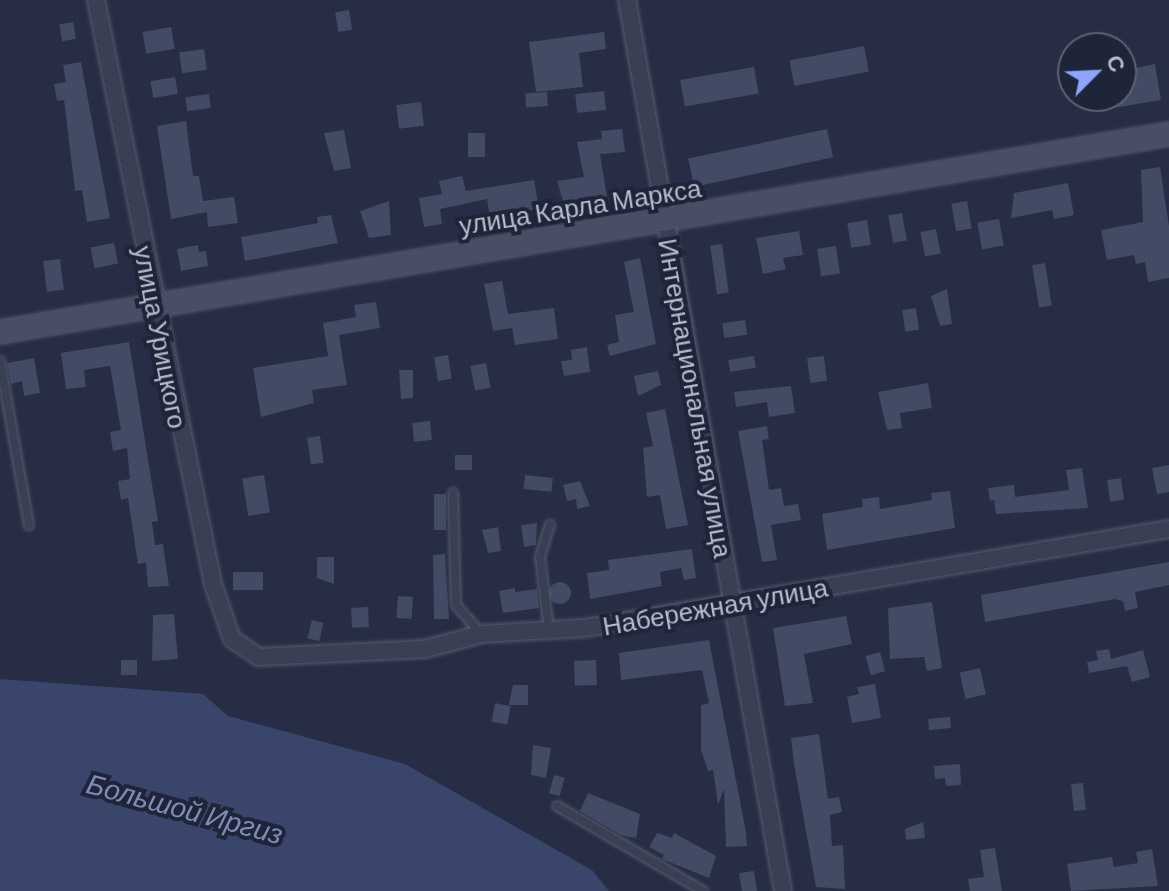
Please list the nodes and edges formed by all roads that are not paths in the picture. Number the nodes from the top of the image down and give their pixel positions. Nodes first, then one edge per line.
1 (96, 0) edge
2 (627, 0) edge
3 (1169, 134) edge
4 (664, 221) junction
5 (155, 304) junction
6 (0, 332) edge
7 (0, 361) edge
8 (453, 493) dead end
9 (550, 524) dead end
10 (29, 525) dead end
11 (1169, 529) edge
12 (733, 603) junction
13 (549, 630) junction
14 (481, 634) junction
15 (259, 657) joint
16 (557, 806) dead end
17 (703, 891) edge
18 (783, 891) edge

1 - 5 street, улица Урицкого
2 - 4 street, Интернациональная улица
3 - 4 main road, улица Карла Маркса
4 - 5 main road, улица Карла Маркса
4 - 12 street, Интернациональная улица
5 - 6 main road, улица Карла Маркса
5 - 15 street, улица Урицкого
7 - 10 lane
8 - 14 lane
9 - 13 lane
11 - 12 street, Набережная улица
12 - 13 street, Набережная улица
12 - 18 street, Интернациональная улица
13 - 14 street, Набережная улица
14 - 15 street, Набережная улица
16 - 17 lane

